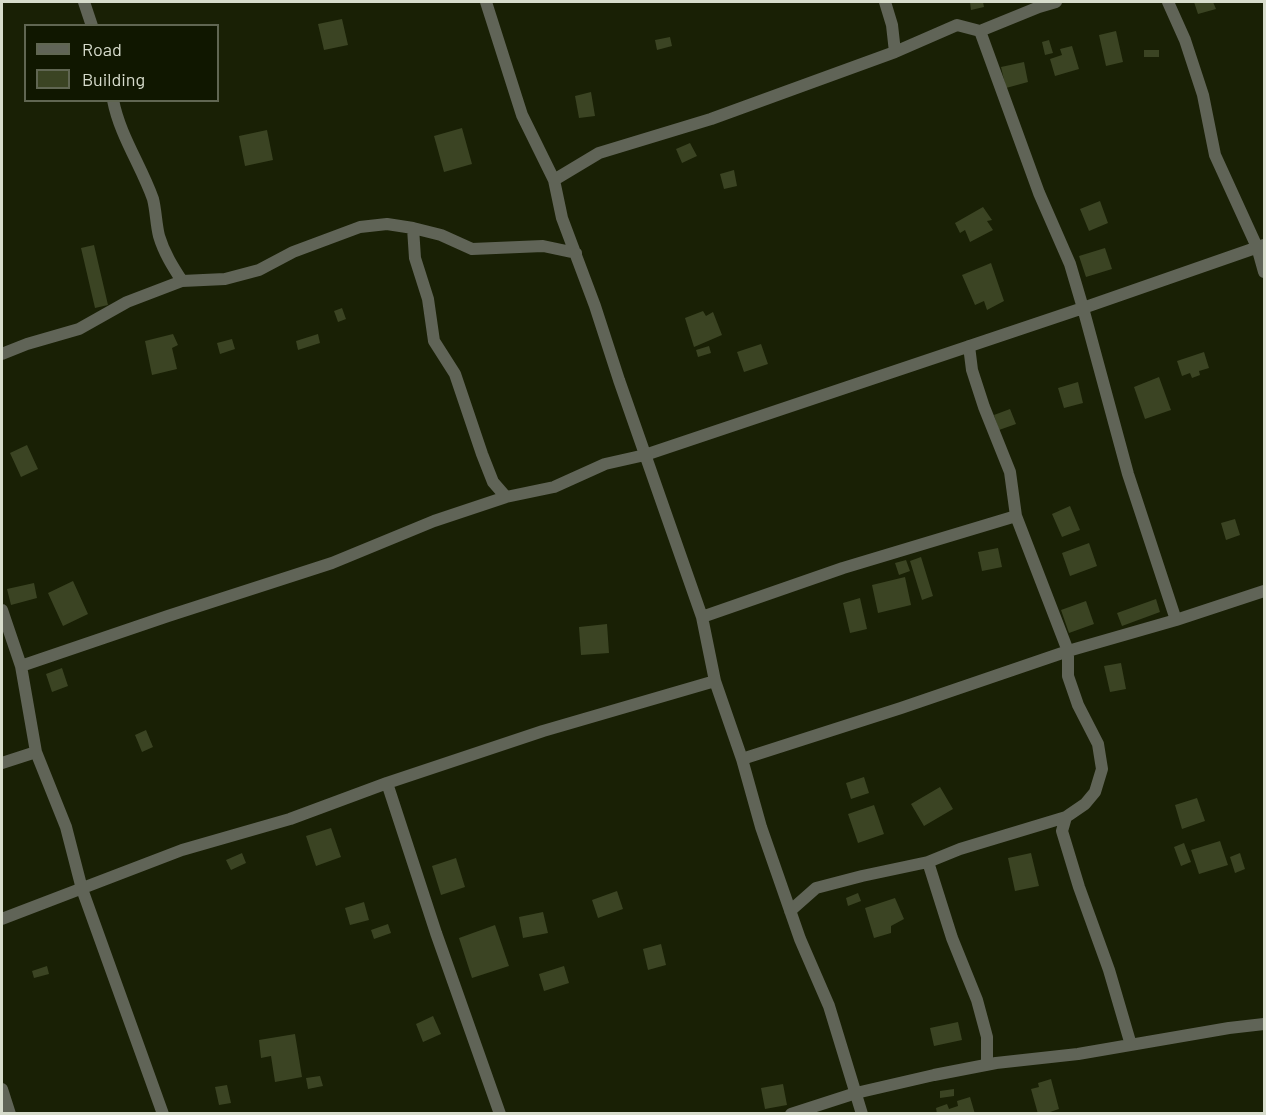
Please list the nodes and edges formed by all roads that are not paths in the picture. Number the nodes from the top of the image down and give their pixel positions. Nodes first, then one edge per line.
1 (84, 2) edge
2 (486, 2) edge
3 (885, 2) edge
4 (1056, 2) edge
5 (1168, 2) edge
6 (91, 24) edge
7 (980, 31) junction
8 (895, 52) junction
9 (112, 102) edge
10 (554, 180) junction
11 (412, 228) junction
12 (1261, 246) edge
13 (576, 253) junction
14 (1264, 272) edge
15 (182, 281) junction
16 (1083, 308) junction
17 (969, 346) junction
18 (2, 354) edge
19 (645, 455) junction
20 (506, 497) junction
21 (1016, 516) junction
22 (1264, 591) edge
23 (2, 610) edge
24 (702, 617) junction
25 (1176, 620) junction
26 (1068, 651) junction
27 (21, 666) junction
28 (716, 681) junction
29 (36, 752) junction
30 (742, 759) junction
31 (2, 763) edge
32 (387, 783) junction
33 (1066, 817) junction
34 (928, 862) junction
35 (82, 889) junction
36 (790, 911) junction
37 (2, 919) edge
38 (1264, 1024) edge
39 (1131, 1045) junction
40 (987, 1065) junction
41 (2, 1089) edge
42 (856, 1093) junction
43 (10, 1113) edge
44 (163, 1113) edge
45 (500, 1113) edge
46 (791, 1113) edge
47 (862, 1113) edge

1 - 6 street
2 - 10 street
3 - 8 street
4 - 7 street
5 - 12 street
7 - 8 street
7 - 16 street
8 - 10 street
9 - 15 street
10 - 13 street
11 - 13 street
11 - 15 street
11 - 20 street
12 - 14 street
12 - 16 street
13 - 19 street
15 - 18 street
16 - 17 street
16 - 25 street
17 - 19 street
17 - 21 street
19 - 20 street
19 - 24 street
20 - 27 street
21 - 24 street
21 - 26 street
22 - 25 street
23 - 27 street
24 - 28 street
25 - 26 street
26 - 30 street
26 - 33 street
27 - 29 street
28 - 30 street
28 - 32 street
29 - 31 street
29 - 35 street
30 - 36 street
32 - 35 street
32 - 45 street
33 - 34 street
33 - 39 street
34 - 36 street
34 - 40 street
35 - 37 street
35 - 44 street
36 - 42 street
38 - 39 street
39 - 40 street
40 - 42 street
41 - 43 street
42 - 46 street
42 - 47 street

